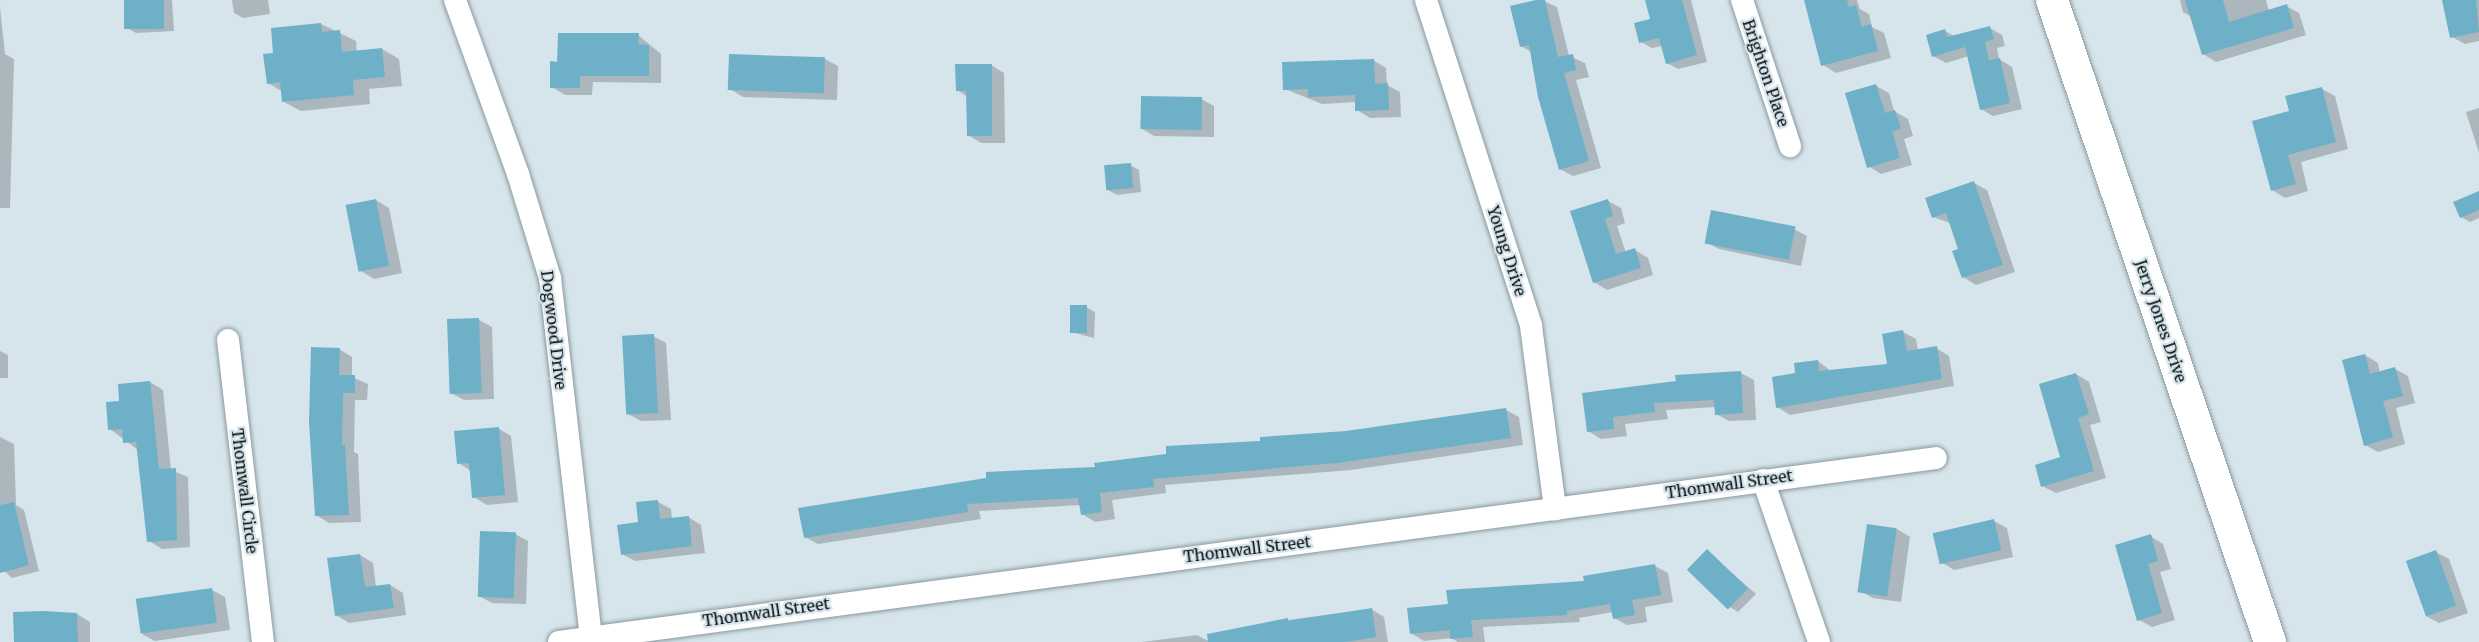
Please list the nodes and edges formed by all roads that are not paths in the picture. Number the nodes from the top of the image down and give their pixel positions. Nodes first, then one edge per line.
1 (455, 0) edge
2 (1426, 0) edge
3 (1742, 0) edge
4 (2052, 0) edge
5 (1790, 146) dead end
6 (228, 340) dead end
7 (1936, 458) dead end
8 (1763, 480) junction
9 (1556, 509) junction
10 (591, 638) junction
11 (263, 642) edge
12 (559, 642) edge
13 (1819, 642) edge
14 (2270, 642) edge

1 - 10 street, Dogwood Drive
2 - 9 street, Young Drive
3 - 5 street, Brighton Place
4 - 14 main road, Jerry Jones Drive
6 - 11 street, Thomwall Circle
7 - 8 street, Thomwall Street
8 - 9 street, Thomwall Street
8 - 13 street
9 - 10 street, Thomwall Street
10 - 12 street, Thomwall Street

